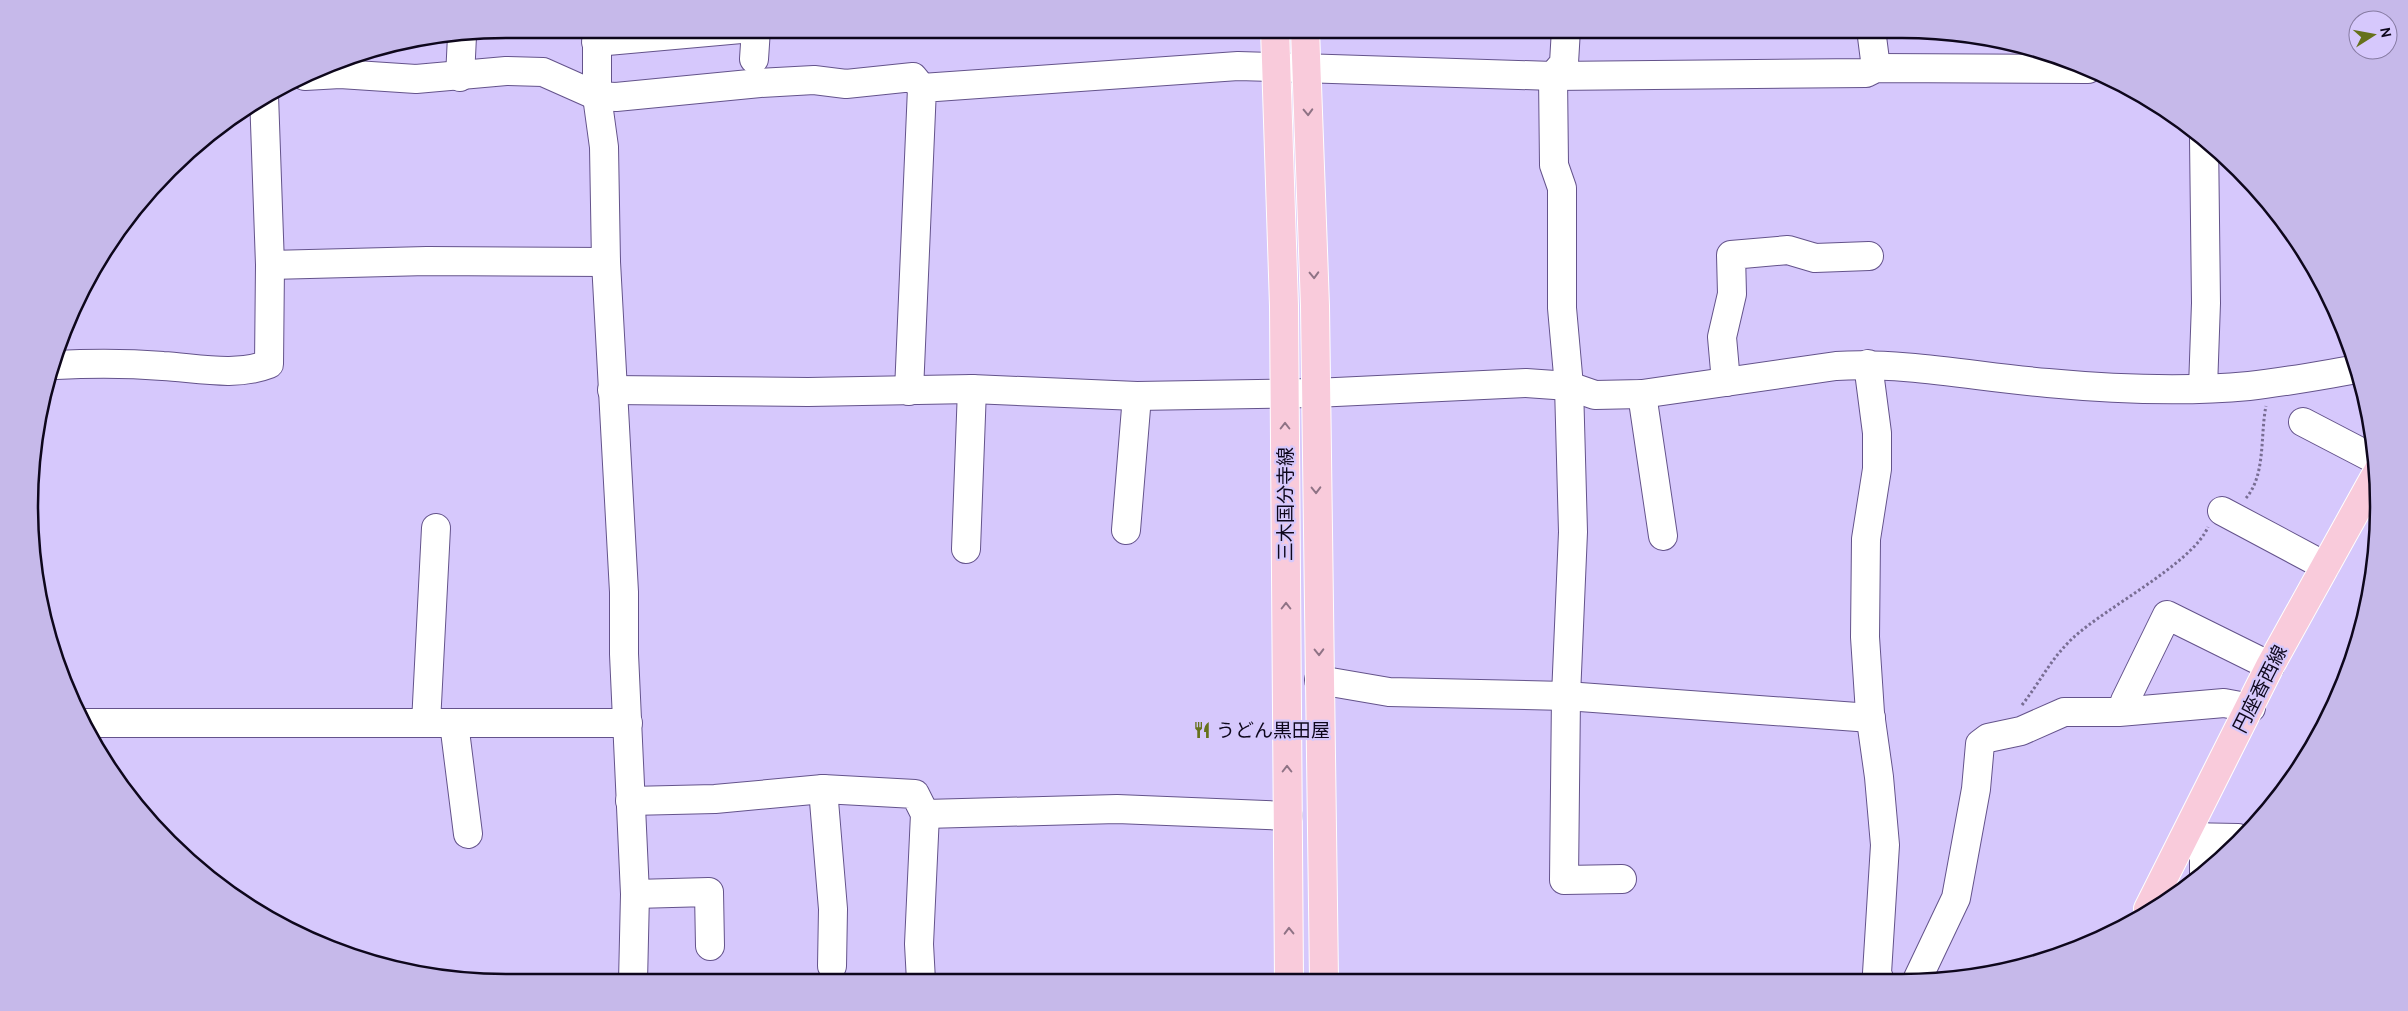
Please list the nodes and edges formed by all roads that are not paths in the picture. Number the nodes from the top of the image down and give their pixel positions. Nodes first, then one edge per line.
1 (596, 38) edge
2 (755, 38) edge
3 (1275, 38) edge
4 (1305, 38) edge
5 (1565, 38) edge
6 (1872, 38) edge
7 (462, 40) edge
8 (754, 59) dead end
9 (1876, 68) junction
10 (1276, 69) junction
11 (1306, 69) junction
12 (2071, 69) edge
13 (322, 75) edge
14 (1553, 76) junction
15 (460, 77) junction
16 (922, 88) junction
17 (597, 96) junction
18 (264, 104) edge
19 (2204, 148) edge
20 (1869, 256) dead end
21 (606, 262) junction
22 (270, 265) junction
23 (1868, 364) junction
24 (59, 365) edge
25 (2351, 370) edge
26 (1726, 382) junction
27 (1569, 386) junction
28 (2203, 388) junction
29 (612, 390) junction
30 (972, 390) junction
31 (909, 391) junction
32 (1315, 393) junction
33 (1284, 394) junction
34 (1642, 394) junction
35 (1137, 396) junction
36 (2303, 422) dead end
37 (2367, 455) edge
38 (2369, 486) edge
39 (2222, 511) road end
40 (436, 528) dead end
41 (1126, 530) dead end
42 (1663, 536) dead end
43 (966, 549) dead end
44 (2325, 566) junction
45 (2270, 666) junction
46 (1319, 680) junction
47 (1566, 696) junction
48 (2124, 701) dead end
49 (2251, 708) junction
50 (1871, 718) junction
51 (92, 723) edge
52 (426, 723) junction
53 (454, 723) junction
54 (628, 723) junction
55 (823, 789) junction
56 (630, 801) junction
57 (925, 814) junction
58 (1288, 816) junction
59 (468, 834) dead end
60 (2195, 837) junction
61 (2231, 838) edge
62 (2202, 865) edge
63 (1622, 879) dead end
64 (635, 894) junction
65 (2154, 900) edge
66 (710, 946) dead end
67 (832, 966) dead end
68 (1920, 973) edge
69 (633, 974) edge
70 (921, 974) edge
71 (1289, 974) edge
72 (1324, 974) edge
73 (1877, 974) edge

1 - 17 street
2 - 8 street
3 - 10 main road, 三木国分寺線
4 - 11 main road, 三木国分寺線
5 - 14 street
6 - 9 street
7 - 15 street
9 - 12 street
9 - 14 street
10 - 11 street
10 - 16 street
10 - 33 main road, 三木国分寺線
11 - 14 street
11 -> 32 main road, 三木国分寺線
13 - 15 street
14 - 27 street
15 - 17 street
16 - 17 street
16 - 31 street
17 - 21 street
18 - 22 street
19 - 28 street
20 - 26 street
21 - 22 street
21 - 29 street
22 - 24 street
23 - 26 street
23 - 28 street
23 - 50 street
25 - 28 street
26 - 34 street
27 - 32 street
27 - 34 street
27 - 47 street
29 - 31 street
29 - 54 street
30 - 31 street
30 - 35 street
30 - 43 street
32 - 33 street
32 -> 46 main road, 三木国分寺線
33 - 35 street
58 -> 33 main road, 三木国分寺線
34 - 42 street
35 - 41 street
36 - 37 street
38 - 44 main road, 円座香西線
39 - 44 street
40 - 52 street
44 - 45 main road, 円座香西線
45 - 48 street
45 - 49 main road, 円座香西線
46 - 47 street
46 - 72 main road, 三木国分寺線
47 - 50 street
47 - 63 street
49 - 60 main road, 円座香西線
49 - 68 street
50 - 73 street
51 - 52 street
52 - 53 street
53 - 54 street
53 - 59 street
54 - 56 street
55 - 56 street
55 - 57 street
55 - 67 street
56 - 64 street
57 - 58 street
57 - 70 street
71 -> 58 main road, 三木国分寺線
60 - 61 street
60 - 62 street
60 - 65 main road, 円座香西線
64 - 66 street
64 - 69 street

